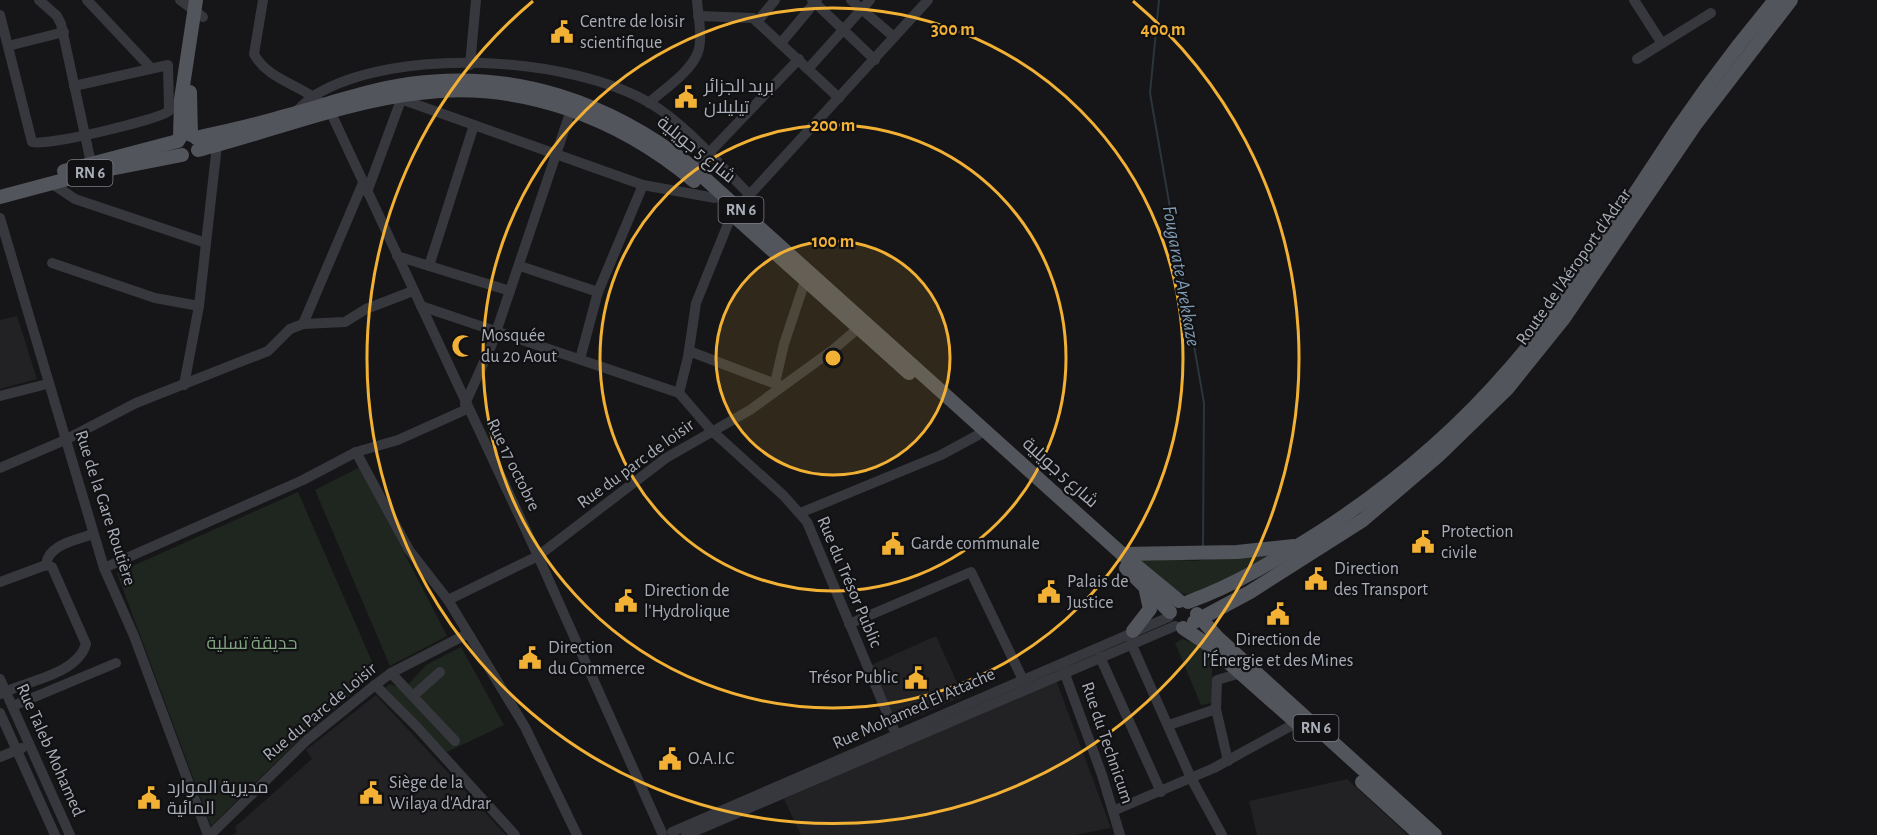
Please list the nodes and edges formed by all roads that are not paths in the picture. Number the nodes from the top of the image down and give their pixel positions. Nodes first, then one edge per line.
1 (39, 0) edge
2 (87, 0) edge
3 (180, 0) edge
4 (205, 0) edge
5 (263, 0) edge
6 (476, 0) edge
7 (697, 0) edge
8 (775, 0) edge
9 (851, 0) edge
10 (870, 0) edge
11 (928, 0) edge
12 (1634, 0) edge
13 (1775, 0) edge
14 (1791, 0) edge
15 (814, 1) edge
16 (52, 4) edge
17 (862, 9) junction
18 (198, 10) edge
19 (1711, 12) dead end
20 (0, 15) edge
21 (698, 16) junction
22 (757, 22) junction
23 (843, 31) junction
24 (64, 32) junction
25 (894, 37) junction
26 (1661, 42) junction
27 (781, 43) junction
28 (8, 46) junction
29 (799, 59) junction
30 (1637, 59) dead end
31 (875, 60) junction
32 (470, 64) junction
33 (150, 67) junction
34 (808, 69) junction
35 (74, 86) junction
36 (839, 98) junction
37 (398, 99) junction
38 (649, 103) junction
39 (323, 104) junction
40 (571, 110) junction
41 (474, 125) junction
42 (84, 136) junction
43 (189, 140) junction
44 (217, 145) junction
45 (556, 154) junction
46 (708, 154) junction
47 (91, 163) junction
48 (691, 166) junction
49 (51, 183) junction
50 (643, 185) junction
51 (0, 187) edge
52 (365, 188) junction
53 (750, 195) junction
54 (0, 197) edge
55 (715, 198) junction
56 (735, 211) junction
57 (0, 218) edge
58 (206, 243) junction
59 (397, 256) junction
60 (52, 263) dead end
61 (429, 266) junction
62 (520, 266) junction
63 (805, 281) junction
64 (413, 291) junction
65 (510, 291) junction
66 (598, 292) junction
67 (199, 306) junction
68 (421, 306) junction
69 (303, 324) junction
70 (862, 325) junction
71 (495, 332) junction
72 (688, 351) junction
73 (580, 359) junction
74 (47, 384) junction
75 (184, 385) junction
76 (779, 385) junction
77 (679, 393) junction
78 (0, 396) edge
79 (466, 406) junction
80 (711, 430) junction
81 (978, 435) junction
82 (65, 440) junction
83 (356, 452) junction
84 (1016, 464) junction
85 (0, 468) edge
86 (800, 513) junction
87 (1340, 527) junction
88 (93, 534) junction
89 (1302, 552) junction
90 (1122, 554) junction
91 (538, 556) junction
92 (46, 565) junction
93 (104, 568) junction
94 (0, 582) edge
95 (1144, 587) junction
96 (448, 600) junction
97 (1184, 602) junction
98 (1223, 607) junction
99 (1184, 620) junction
100 (849, 624) junction
101 (466, 634) junction
102 (1132, 637) junction
103 (1218, 638) junction
104 (1100, 657) junction
105 (116, 663) dead end
106 (1062, 668) junction
107 (440, 672) dead end
108 (392, 673) junction
109 (1241, 673) junction
110 (0, 679) edge
111 (375, 685) junction
112 (1025, 685) junction
113 (3, 693) edge
114 (413, 696) junction
115 (13, 706) junction
116 (1216, 708) junction
117 (0, 713) edge
118 (1296, 723) junction
119 (1169, 724) junction
120 (898, 739) junction
121 (455, 741) dead end
122 (31, 744) junction
123 (17, 750) junction
124 (0, 757) edge
125 (856, 757) junction
126 (1228, 761) junction
127 (1191, 778) junction
128 (1161, 792) junction
129 (1113, 811) junction
130 (668, 834) edge
131 (55, 835) edge
132 (70, 835) edge
133 (209, 835) edge
134 (515, 835) edge
135 (578, 835) edge
136 (686, 835) edge
137 (1119, 835) edge
138 (1222, 835) edge
139 (1419, 835) edge
140 (1435, 835) edge

1 - 16 street
2 - 33 street
3 - 18 street
4 - 18 main road
5 - 39 street
6 - 32 street
7 - 21 street
8 - 22 street
9 - 17 street
10 - 17 street
11 - 25 street
12 - 26 street
13 - 87 main road, Route de l'Aéroport d'Adrar
14 - 87 main road, Route de l'Aéroport d'Adrar
15 - 23 street
15 - 27 street
16 - 24 street
17 - 23 street
17 - 25 street
18 - 43 main road
19 - 26 street
20 - 28 street
21 - 22 street
21 - 38 street
22 - 27 street
23 - 31 street
23 - 34 street
24 - 28 street
24 - 35 street
25 - 31 street
26 - 30 street
27 - 29 street
28 - 42 street
29 - 34 street
29 - 46 street
31 - 36 street
32 - 38 street
32 - 39 street
33 - 35 street
33 - 42 street
34 - 36 street
35 - 42 street
36 - 53 street
37 - 39 main road, شارع 5 جويلية / RN 6
37 - 40 main road, شارع 5 جويلية / RN 6
37 - 41 street
37 - 52 street
38 - 46 street
39 - 43 main road, شارع 5 جويلية / RN 6
39 - 44 main road, شارع 5 جويلية / RN 6
39 - 48 main road, شارع 5 جويلية / RN 6
39 - 52 street, Rue 17 octobre
40 - 45 street
40 - 55 main road, شارع 5 جويلية / RN 6
41 - 45 street
41 - 61 street
42 - 47 street
43 - 44 main road, شارع 5 جويلية / RN 6
43 - 47 main road, شارع 5 جويلية / RN 6
43 - 49 main road, RN 6
44 - 58 street
45 - 50 street
45 - 62 street
46 - 48 street
46 - 53 street
47 - 51 main road, شارع 5 جويلية / RN 6
48 - 56 main road, شارع 5 جويلية / RN 6
49 - 54 main road, RN 6
49 - 58 street
50 - 55 street
50 - 66 street
52 - 59 street, Rue 17 octobre
52 - 69 street
53 - 56 street
55 - 56 main road, شارع 5 جويلية / RN 6
56 - 63 main road, شارع 5 جويلية / RN 6
56 - 70 main road, شارع 5 جويلية / RN 6
56 - 72 street
57 - 74 street, Rue de la Gare Routière
58 - 67 street
59 - 61 street
59 - 64 street, Rue 17 octobre
60 - 67 street
61 - 65 street
62 - 65 street
62 - 66 street
63 - 70 main road, شارع 5 جويلية / RN 6
63 - 76 street
64 - 68 street, Rue 17 octobre
64 - 69 street
65 - 71 street
66 - 73 street
67 - 75 street
68 - 71 street
68 - 79 street, Rue 17 octobre
69 - 75 street
70 - 76 street, Rue du parc de loisir
70 - 81 main road, شارع 5 جويلية / RN 6
70 - 84 main road, شارع 5 جويلية / RN 6
71 - 73 street
71 - 79 street
72 - 76 street
72 - 77 street
73 - 77 street
74 - 78 street
74 - 82 street, Rue de la Gare Routière
75 - 82 street
76 - 80 street, Rue du parc de loisir
77 - 80 street, Rue du Trésor Public
79 - 83 street
79 - 91 street, Rue 17 octobre
80 - 86 street, Rue du Trésor Public
80 - 91 street, Rue du parc de loisir
81 - 84 main road, شارع 5 جويلية / RN 6
81 - 86 street
82 - 85 street
82 - 88 street, Rue de la Gare Routière
83 - 93 street
83 - 96 street
84 - 90 main road, شارع 5 جويلية / RN 6
84 - 95 main road, شارع 5 جويلية / RN 6
86 - 100 street, Rue du Trésor Public
87 - 89 main road, Route de l'Aéroport d'Adrar
88 - 92 street
88 - 93 street, Rue de la Gare Routière
89 - 90 main road
89 - 97 main road, Route de l'Aéroport d'Adrar
89 - 98 main road, Route de l'Aéroport d'Adrar
90 - 97 main road, شارع 5 جويلية / RN 6
91 - 96 street, Rue du parc de loisir
91 - 130 street, Rue 17 octobre
92 - 94 street
92 - 113 street
93 - 133 street, Rue de la Gare Routière
95 - 99 main road, شارع 5 جويلية / RN 6
95 - 102 main road
96 - 101 street
97 - 99 main road
97 - 99 main road, شارع 5 جويلية
98 - 99 main road, Route de l'Aéroport d'Adrar
98 - 103 main road
99 - 102 street, Rue Mohamed El Attache
99 - 103 main road, RN 6
99 - 109 main road, RN 6
100 - 112 street
100 - 120 street, Rue du Trésor Public
101 - 108 street, Rue du Parc de Loisir
101 - 135 street
102 - 104 street, Rue Mohamed El Attache
102 - 106 street, Rue Mohamed El Attache
102 - 119 street
103 - 140 main road, RN 6
104 - 106 street, Rue Mohamed El Attache
104 - 128 street
105 - 115 street
106 - 112 street, Rue Mohamed El Attache
106 - 129 street, Rue du Technicum
107 - 114 street
108 - 111 street, Rue du Parc de Loisir
108 - 114 street
109 - 116 street
109 - 118 main road, RN 6
110 - 113 street, Rue Taleb Mohamed
111 - 133 street, Rue du Parc de Loisir
111 - 134 street
112 - 120 street, Rue Mohamed El Attache
113 - 115 street, Rue Taleb Mohamed
114 - 121 street
115 - 122 street, Rue Taleb Mohamed
116 - 119 street
116 - 126 street
117 - 123 street, Rue Taleb Mohamed
118 - 126 street
118 - 139 main road, RN 6
119 - 127 street
120 - 125 street, Rue Mohamed El Attache
122 - 123 street
122 - 132 street, Rue Taleb Mohamed
123 - 124 street
123 - 131 street, Rue Taleb Mohamed
125 - 130 street, Rue Mohamed El Attache
125 - 136 street, Rue Mohamed El Attache
126 - 127 street
127 - 128 street
127 - 138 street
128 - 129 street
129 - 137 street, Rue du Technicum

